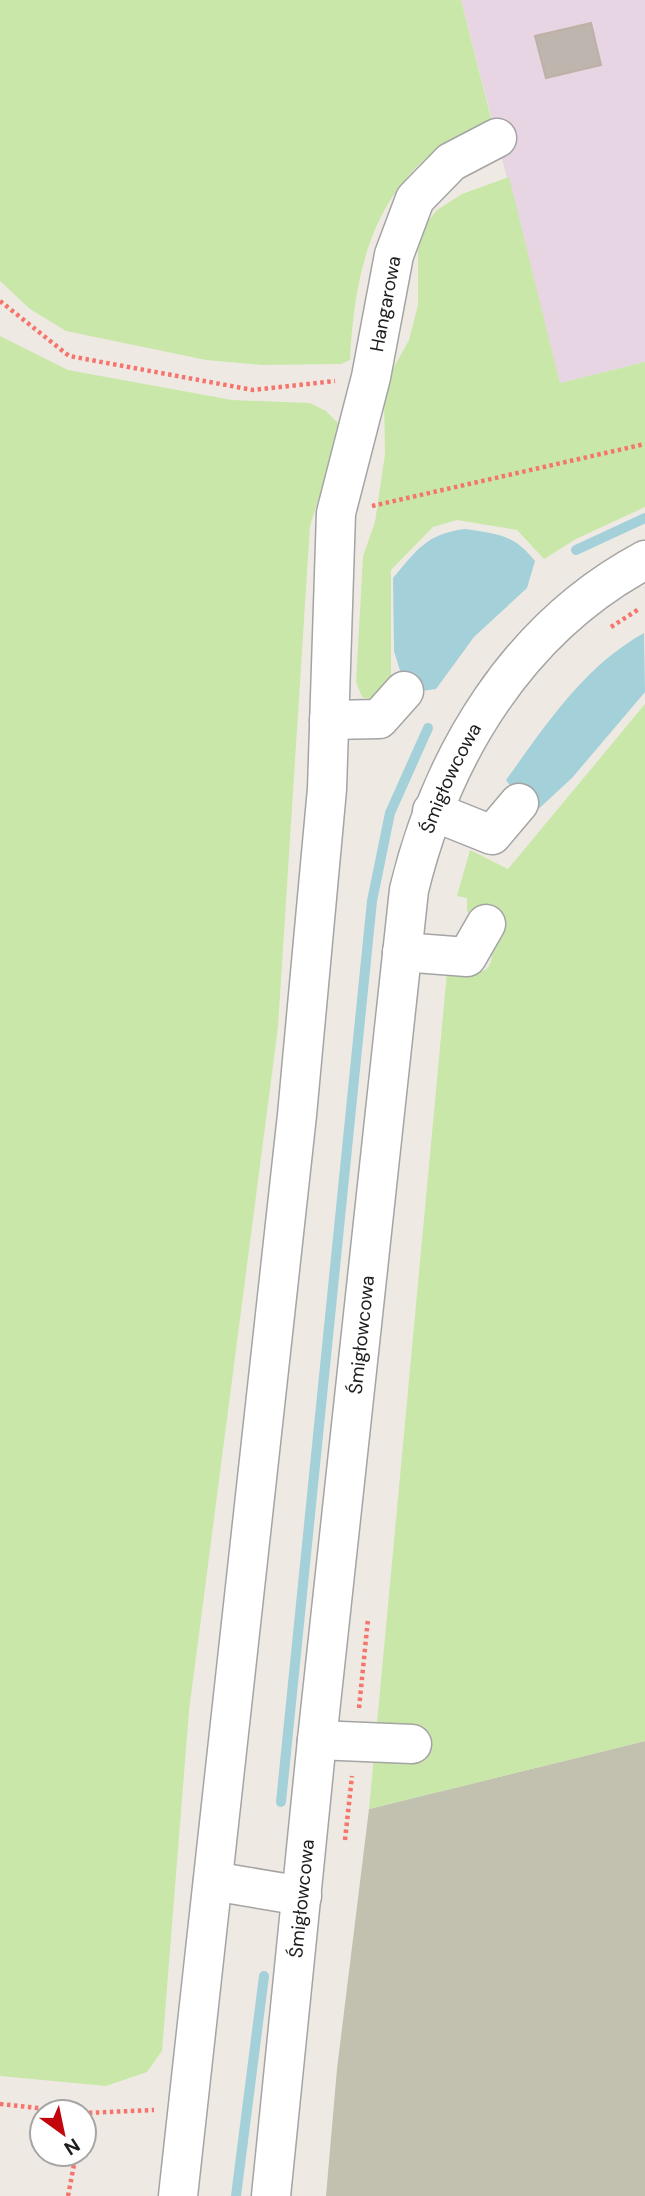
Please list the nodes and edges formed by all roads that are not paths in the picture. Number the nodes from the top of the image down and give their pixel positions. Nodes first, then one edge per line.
1 (497, 138) dead end
2 (645, 560) edge
3 (404, 691) dead end
4 (329, 720) junction
5 (519, 803) dead end
6 (432, 811) junction
7 (486, 924) dead end
8 (402, 953) junction
9 (317, 1740) junction
10 (412, 1744) dead end
11 (214, 1881) junction
12 (302, 1896) junction
13 (178, 2196) edge
14 (271, 2196) edge

1 - 4 street, Hangarowa
2 - 6 street, Śmigłowcowa
3 - 4 street
4 - 11 street, Hangarowa
5 - 6 street
6 - 8 street, Śmigłowcowa
7 - 8 street
8 - 9 street, Śmigłowcowa
9 - 10 street
9 - 12 street, Śmigłowcowa
11 - 12 street
11 - 13 street, Hangarowa
12 - 14 street, Śmigłowcowa

